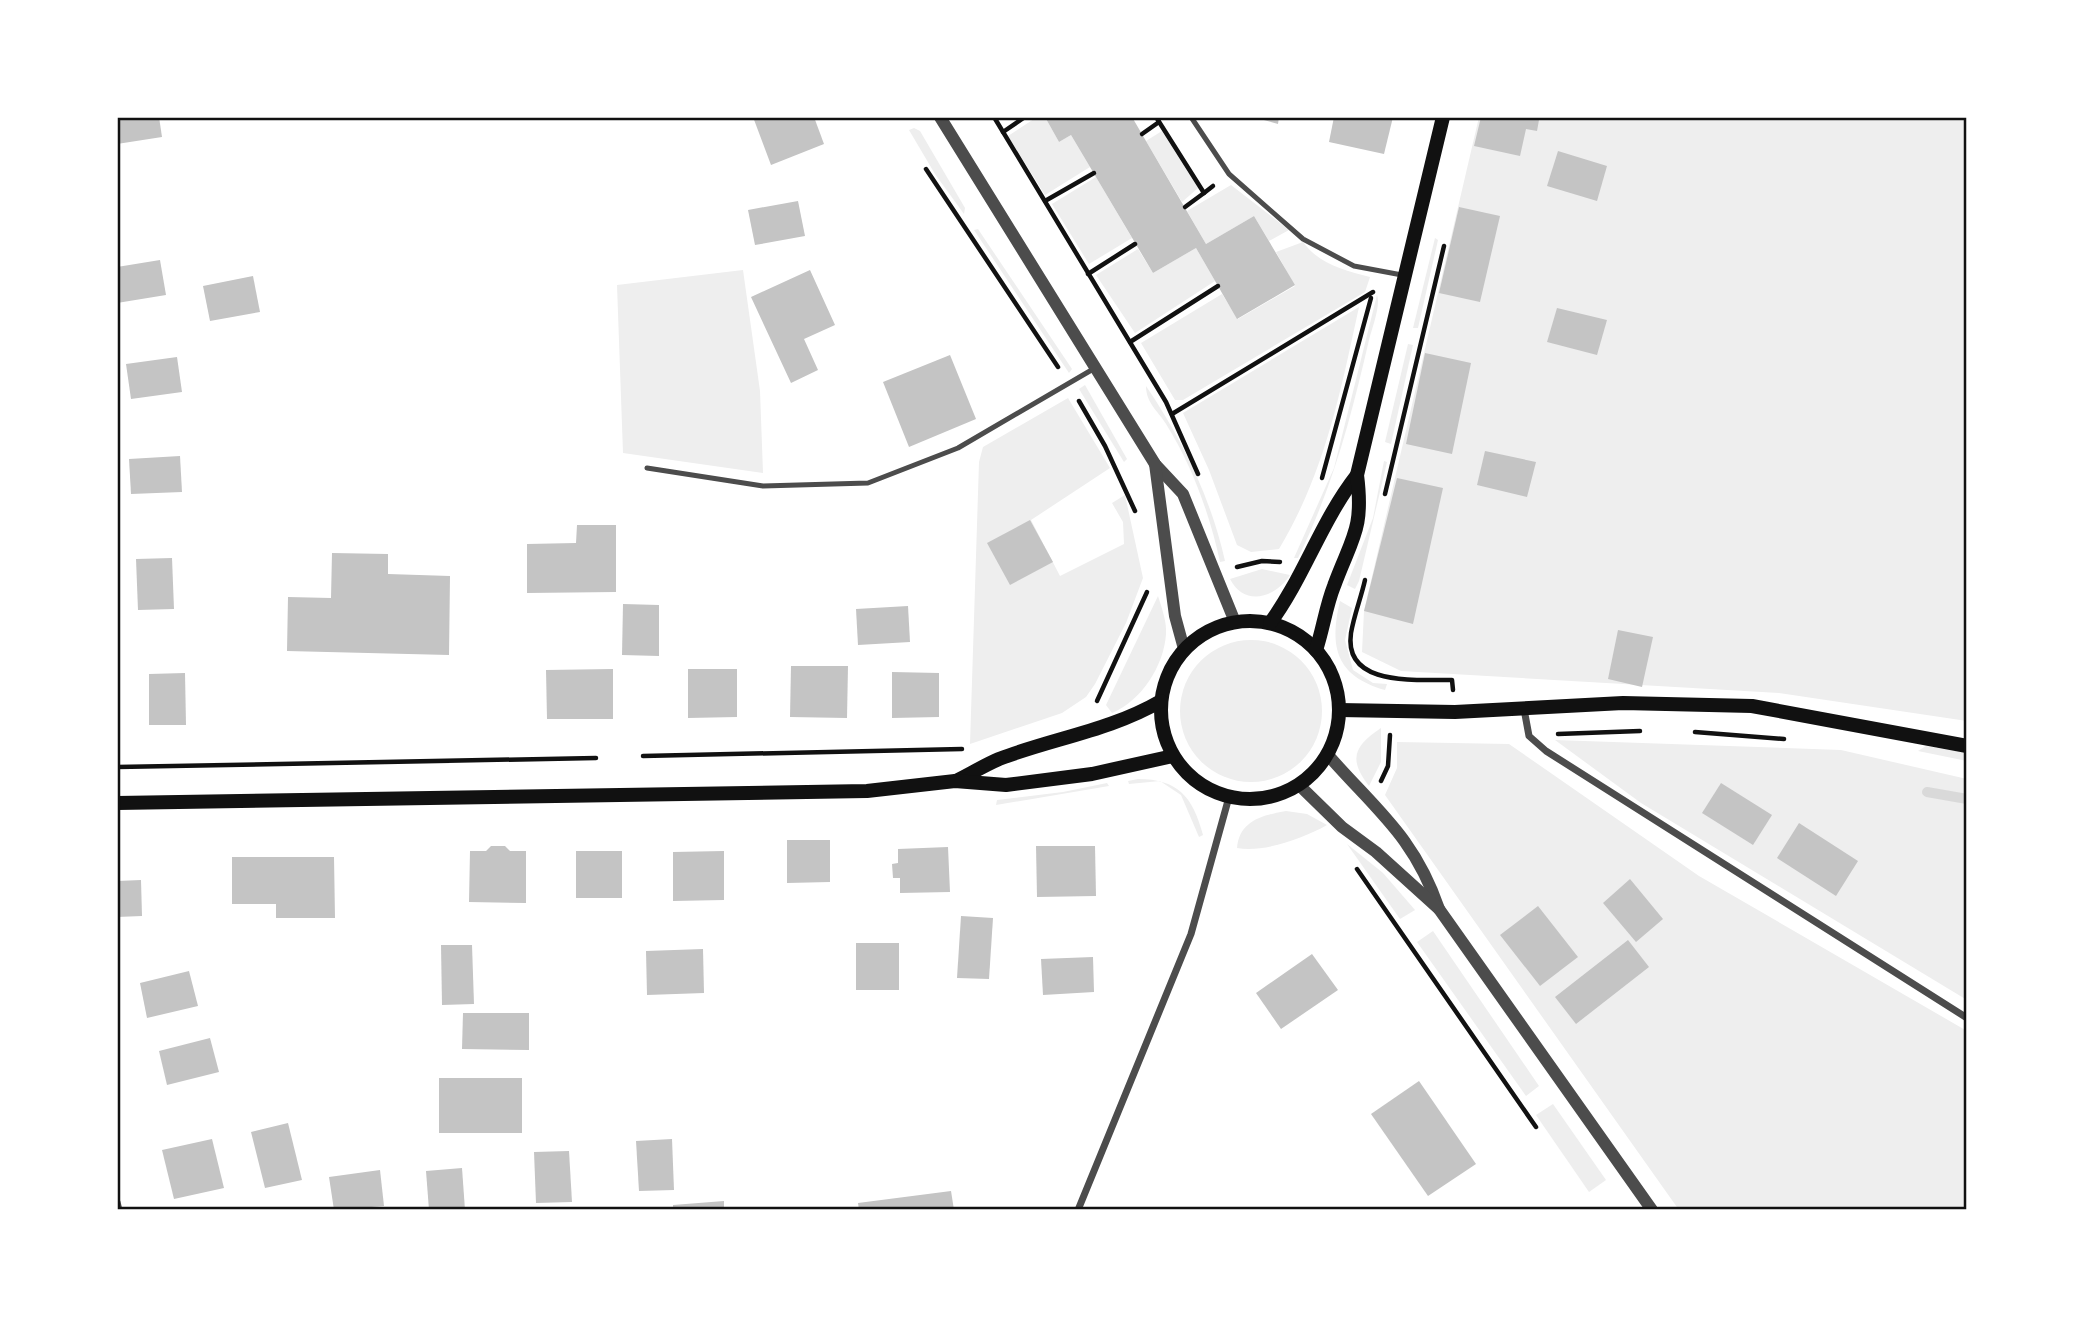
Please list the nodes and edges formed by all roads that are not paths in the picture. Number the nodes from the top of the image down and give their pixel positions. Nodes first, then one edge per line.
1 (940, 117) edge
2 (1191, 117) edge
3 (1443, 117) edge
4 (1406, 275) junction
5 (1095, 368) junction
6 (1155, 464) junction
7 (647, 468) dead end
8 (1357, 475) junction
9 (1236, 622) junction
10 (1270, 623) junction
11 (1184, 649) junction
12 (1316, 650) junction
13 (1161, 701) junction
14 (1524, 709) junction
15 (1339, 710) junction
16 (1967, 746) edge
17 (1328, 755) junction
18 (1173, 756) junction
19 (955, 781) junction
20 (1299, 785) junction
21 (1229, 797) junction
22 (117, 803) edge
23 (1439, 909) junction
24 (1967, 1018) edge
25 (117, 1202) edge
26 (119, 1210) edge
27 (1078, 1210) edge
28 (1652, 1210) edge

1 - 5 street
2 - 4 lane
3 - 4 main road
4 - 8 main road
5 - 6 street
5 - 7 lane
6 - 9 street
6 - 11 street
8 - 10 main road
8 - 12 main road
9 - 10 main road
9 - 11 main road
10 - 12 main road
11 - 13 main road
12 - 15 main road
13 - 18 main road
13 - 19 main road
14 - 15 main road
14 - 16 main road
14 - 24 street
15 - 17 main road
17 - 20 main road
17 - 23 street
18 - 19 main road
18 - 21 main road
19 - 22 main road
20 - 21 main road
20 - 23 street
21 - 27 street
23 - 28 street
25 - 26 street

